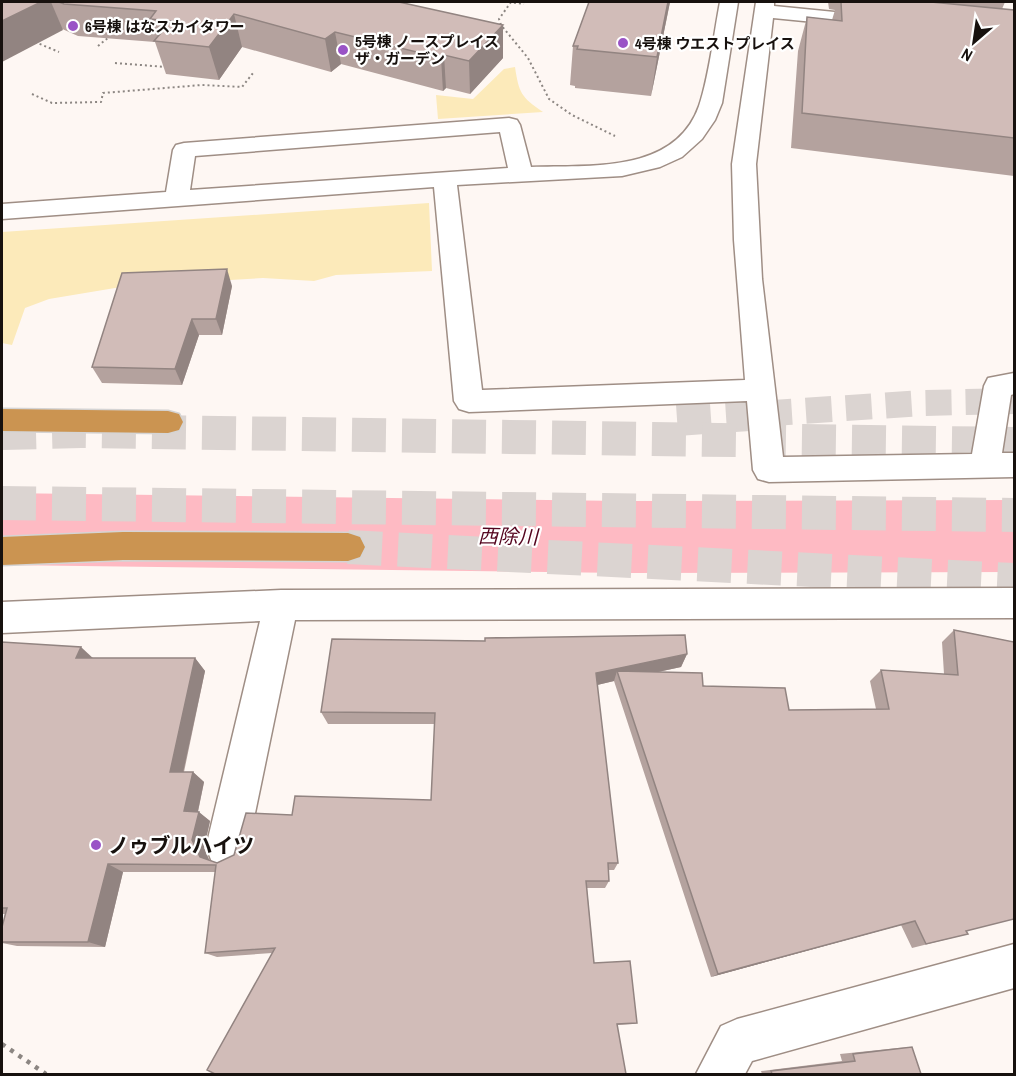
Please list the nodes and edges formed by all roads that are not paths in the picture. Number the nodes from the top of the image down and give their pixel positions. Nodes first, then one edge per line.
1 (729, 2) edge
2 (765, 6) edge
3 (895, 24) edge
4 (521, 175) junction
5 (445, 179) junction
6 (177, 199) junction
7 (2, 212) edge
8 (1014, 384) edge
9 (761, 390) junction
10 (2, 420) edge
11 (168, 422) dead end
12 (1000, 466) edge
13 (348, 547) tunnel mouth
14 (2, 551) edge
15 (1014, 603) edge
16 (281, 604) junction
17 (3, 620) edge
18 (227, 847) dead end
19 (1014, 966) edge
20 (720, 1074) edge

1 - 4 street
2 - 3 street
2 - 9 street
4 - 5 street
4 - 6 street
5 - 6 street
5 - 9 street
6 - 7 street
8 - 12 street
9 - 12 street
10 - 11 highway
13 - 14 highway
15 - 16 street
16 - 17 street
16 - 18 street
19 - 20 street

